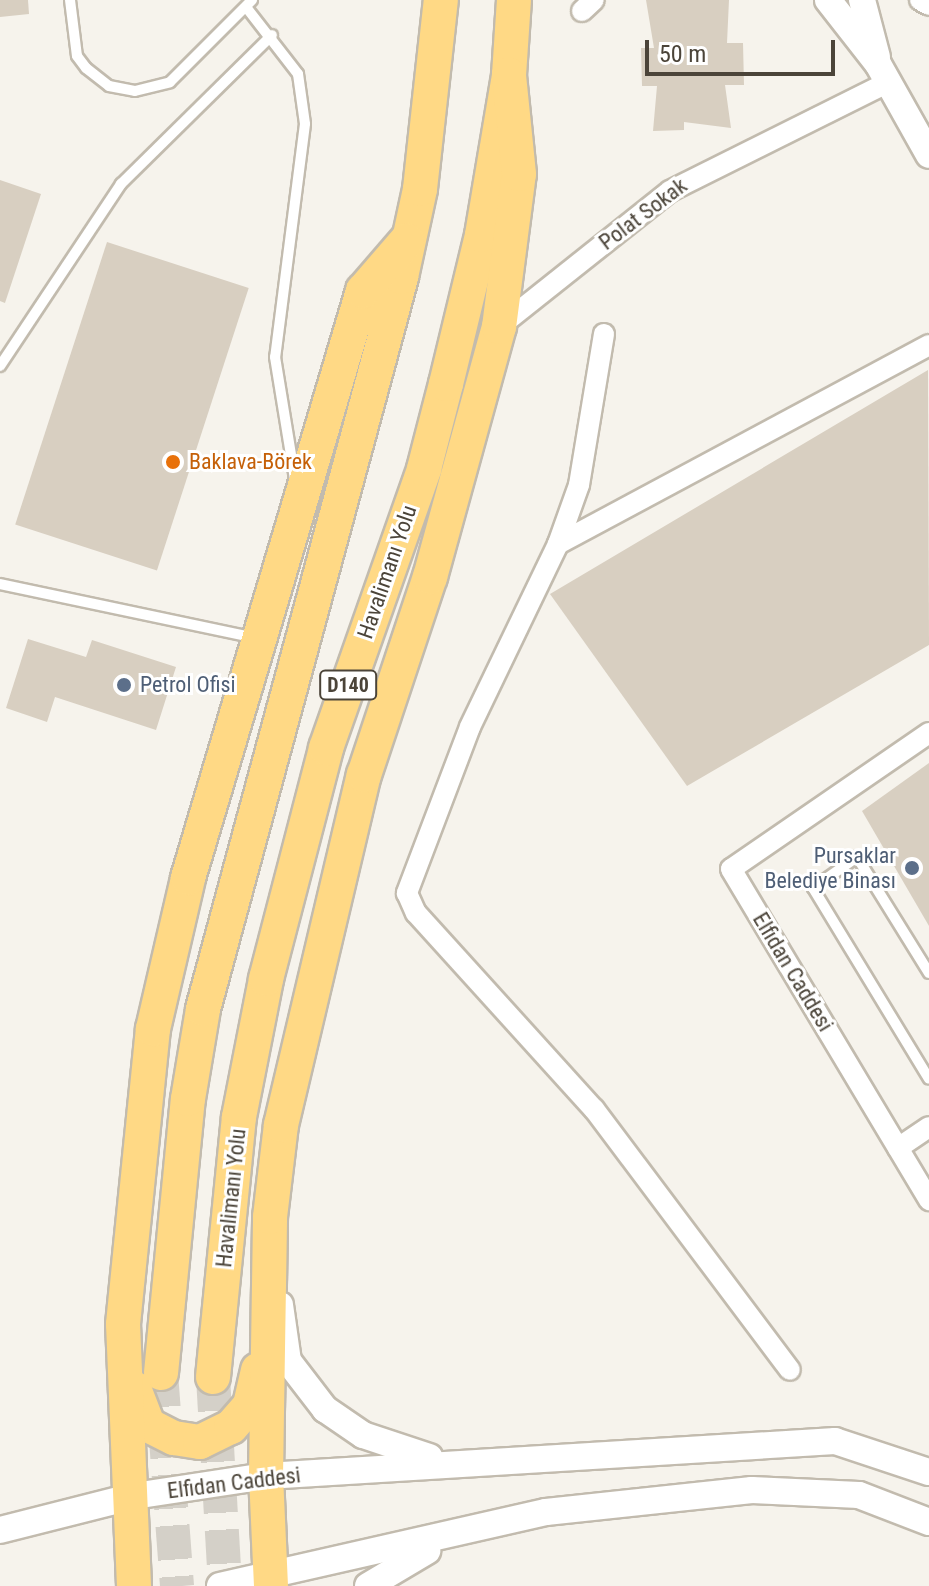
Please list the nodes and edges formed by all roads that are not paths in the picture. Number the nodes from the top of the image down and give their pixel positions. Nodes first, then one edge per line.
1 (70, 0) edge
2 (441, 0) edge
3 (514, 0) edge
4 (828, 0) edge
5 (862, 0) edge
6 (920, 0) edge
7 (249, 4) edge
8 (929, 5) edge
9 (272, 35) junction
10 (883, 73) junction
11 (509, 75) junction
12 (929, 155) edge
13 (410, 237) junction
14 (499, 327) junction
15 (604, 334) dead end
16 (929, 345) edge
17 (0, 366) edge
18 (300, 506) junction
19 (558, 544) junction
20 (0, 584) edge
21 (262, 639) junction
22 (929, 733) edge
23 (929, 973) edge
24 (929, 1079) edge
25 (929, 1127) edge
26 (898, 1148) junction
27 (929, 1200) edge
28 (270, 1217) junction
29 (123, 1324) junction
30 (268, 1325) junction
31 (790, 1370) dead end
32 (161, 1373) tunnel mouth
33 (213, 1377) tunnel mouth
34 (472, 1464) junction
35 (929, 1472) edge
36 (266, 1476) junction
37 (134, 1496) junction
38 (929, 1522) edge
39 (0, 1530) edge
40 (468, 1530) junction
41 (271, 1582) edge
42 (134, 1586) edge
43 (220, 1586) edge
44 (368, 1586) edge

1 - 7 lane
2 - 13 highway, D140
3 - 11 highway, Havalimanı Yolu / D140
4 - 10 street
5 - 10 street
6 - 8 street
7 - 9 lane
9 - 17 lane
9 - 18 lane
10 - 12 street
10 - 14 street, Polat Sokak
11 - 14 highway
11 - 33 highway, Havalimanı Yolu / D140
13 - 18 highway
13 - 32 highway, D140
14 - 28 highway
15 - 19 street
16 - 19 street
18 - 21 highway
19 - 31 street
20 - 21 lane
21 - 29 highway
22 - 26 street, Elfidan Caddesi
23 - 24 lane
25 - 26 street
26 - 27 street, Elfidan Caddesi
28 - 30 highway
28 - 34 street, Elfidan Caddesi
29 - 30 highway
29 - 37 highway
30 - 36 highway
34 - 35 street, Elfidan Caddesi
34 - 36 street, Elfidan Caddesi
36 - 37 street, Elfidan Caddesi
36 - 41 highway
37 - 39 street, Elfidan Caddesi
37 - 42 highway
38 - 40 street
40 - 41 street
40 - 44 street
41 - 43 street

